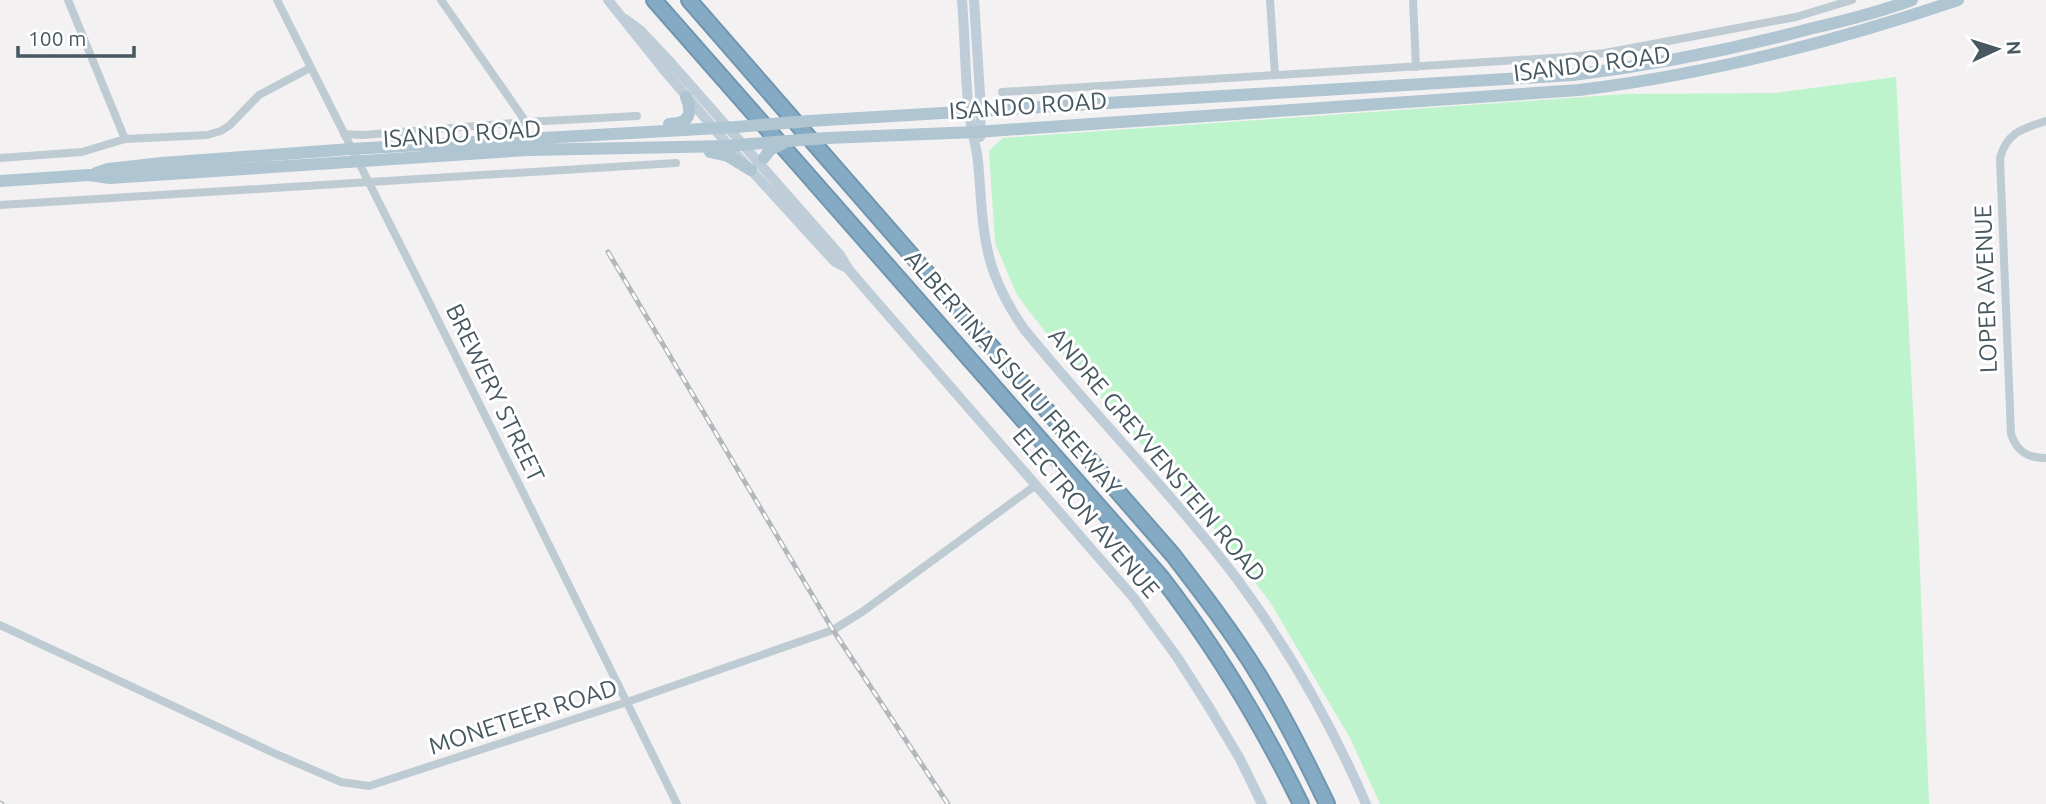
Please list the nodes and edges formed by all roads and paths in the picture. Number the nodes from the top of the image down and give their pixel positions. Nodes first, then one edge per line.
1 (68, 0) edge
2 (277, 0) edge
3 (441, 0) edge
4 (608, 0) edge
5 (654, 0) edge
6 (689, 0) edge
7 (962, 0) edge
8 (974, 0) edge
9 (1270, 0) edge
10 (1413, 0) edge
11 (1852, 0) edge
12 (1912, 0) edge
13 (1958, 0) edge
14 (625, 19) junction
15 (1416, 67) junction
16 (310, 68) junction
17 (1275, 75) junction
18 (1002, 92) dead end
19 (686, 97) junction
20 (975, 110) junction
21 (637, 116) dead end
22 (2046, 121) edge
23 (526, 122) junction
24 (732, 127) junction
25 (714, 128) junction
26 (646, 131) junction
27 (976, 131) junction
28 (344, 134) junction
29 (125, 139) junction
30 (789, 141) junction
31 (747, 145) junction
32 (729, 146) junction
33 (686, 148) junction
34 (351, 149) junction
35 (0, 158) edge
36 (358, 162) junction
37 (676, 163) dead end
38 (758, 165) junction
39 (89, 175) junction
40 (0, 181) edge
41 (369, 182) junction
42 (0, 205) edge
43 (2046, 458) edge
44 (1036, 485) junction
45 (0, 625) edge
46 (627, 702) junction
47 (677, 804) edge
48 (1262, 804) edge
49 (1300, 804) edge
50 (1327, 804) edge
51 (1366, 804) edge

1 - 29 street
2 - 16 street, BREWERY STREET
3 - 23 street
4 - 14 main road, ELECTRON AVENUE
5 - 49 highway, ALBERTINA SISULU FREEWAY
6 - 50 highway, ALBERTINA SISULU FREEWAY
7 - 20 main road
8 - 20 main road
9 - 17 street
10 - 15 street
11 - 15 street, ISANDO ROAD
12 - 20 main road, ISANDO ROAD
13 - 27 main road, ISANDO ROAD
14 - 19 main road, ELECTRON AVENUE
14 - 24 main road, ELECTRON AVENUE
15 - 17 street, ISANDO ROAD
16 - 28 street, BREWERY STREET
16 - 29 street
17 - 18 street, ISANDO ROAD
19 - 25 main road, ELECTRON AVENUE
19 - 26 main road
20 - 24 main road, ISANDO ROAD, bridge
20 - 27 main road, ANDRE GREYVENSTEIN ROAD
21 - 23 street
22 - 43 street, LOPER AVENUE
23 - 28 street
24 - 25 main road, ISANDO ROAD
24 - 31 main road, ELECTRON AVENUE
25 - 26 main road, ISANDO ROAD
25 - 32 main road, ELECTRON AVENUE
26 - 34 main road, ISANDO ROAD
27 - 30 main road, ISANDO ROAD, bridge
27 - 51 main road, ANDRE GREYVENSTEIN ROAD
28 - 34 street, BREWERY STREET
29 - 35 street
30 - 31 main road, ISANDO ROAD, bridge
30 - 38 main road, bridge
31 - 32 main road, ISANDO ROAD
31 - 38 main road, ELECTRON AVENUE
32 - 33 main road, ISANDO ROAD
32 - 38 main road, ELECTRON AVENUE
33 - 36 main road, ISANDO ROAD
33 - 38 main road
34 - 36 street, BREWERY STREET
34 - 39 main road, ISANDO ROAD
36 - 39 main road, ISANDO ROAD
36 - 41 street, BREWERY STREET
37 - 41 street, ISANDO ROAD
38 - 44 main road, ELECTRON AVENUE
39 - 40 main road, ISANDO ROAD
41 - 42 street, ISANDO ROAD
41 - 46 street, BREWERY STREET
44 - 46 street, MONETEER ROAD
44 - 48 main road, ELECTRON AVENUE
45 - 46 street, MONETEER ROAD
46 - 47 street, BREWERY STREET

